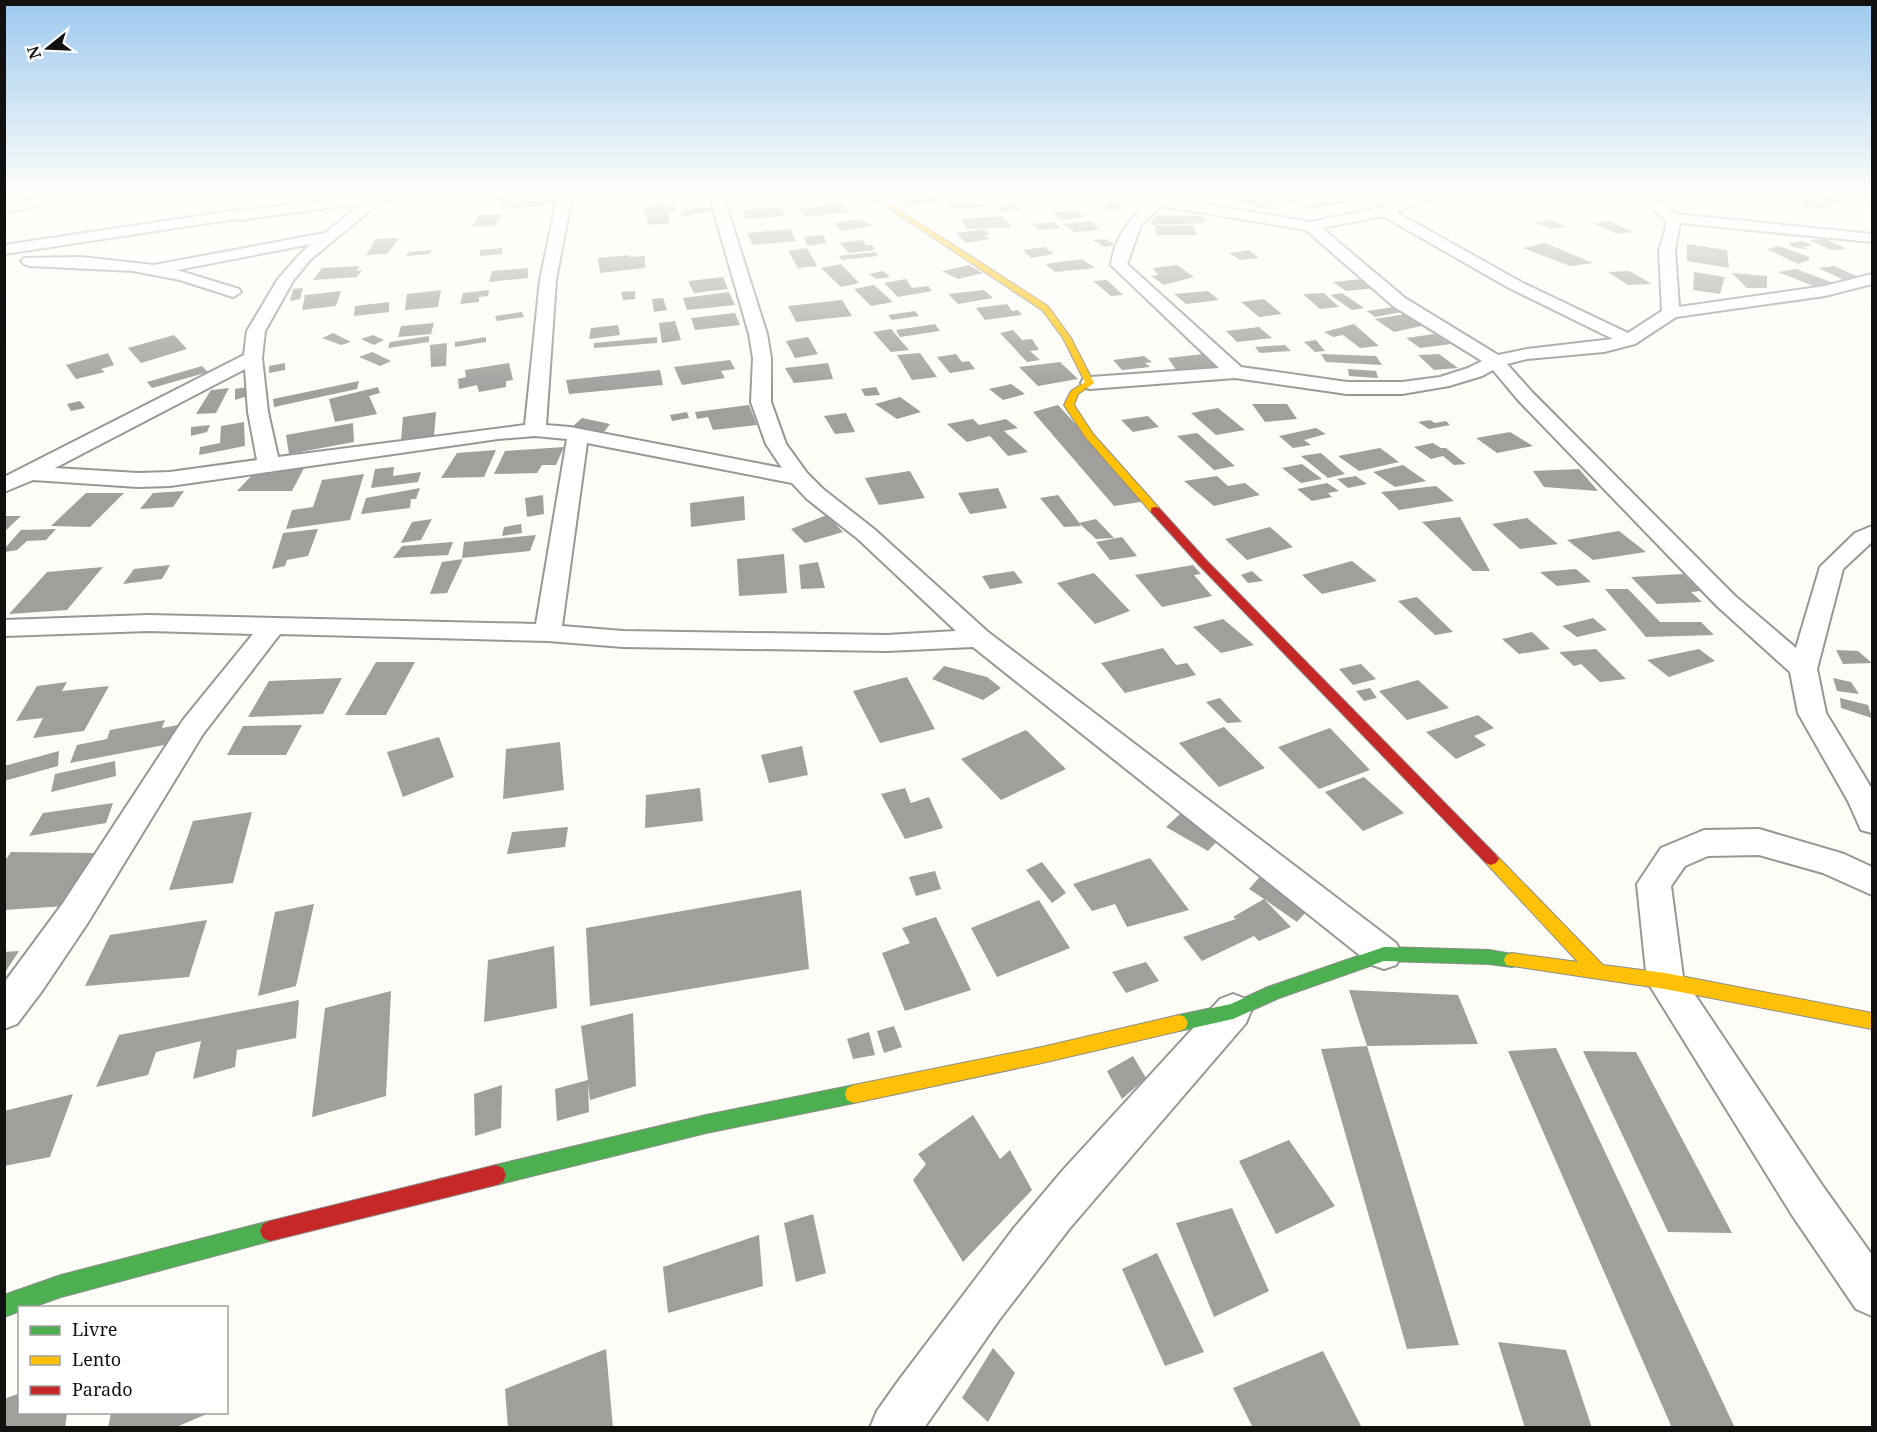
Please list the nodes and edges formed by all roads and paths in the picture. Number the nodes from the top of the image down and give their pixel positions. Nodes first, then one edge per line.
1 (97, 262) edge
2 (177, 262) edge
3 (242, 262) edge
4 (301, 262) edge
5 (552, 262) edge
6 (737, 262) edge
7 (974, 262) edge
8 (1119, 262) edge
9 (1353, 262) edge
10 (1474, 262) edge
11 (1668, 262) edge
12 (153, 269) junction
13 (1872, 279) edge
14 (238, 293) junction
15 (1671, 313) junction
16 (256, 331) junction
17 (1629, 340) junction
18 (253, 358) junction
19 (1495, 361) junction
20 (1235, 372) junction
21 (1090, 383) junction
22 (535, 430) junction
23 (578, 435) junction
24 (269, 465) junction
25 (31, 473) junction
26 (798, 477) junction
27 (4, 486) edge
28 (1872, 533) edge
29 (272, 627) junction
30 (4, 628) edge
31 (548, 633) junction
32 (979, 638) junction
33 (1803, 669) junction
34 (1872, 821) edge
35 (1872, 882) edge
36 (1384, 954) junction
37 (1598, 971) junction
38 (1665, 981) junction
39 (1233, 1011) junction
40 (4, 1012) edge
41 (1872, 1021) edge
42 (1872, 1293) edge
43 (4, 1306) edge
44 (894, 1428) edge

1 - 12 street
2 - 12 street
3 - 14 street
4 - 16 street
5 - 22 street
6 - 26 street
7 - 21 street
8 - 20 street
9 - 19 street
10 - 17 street
11 - 15 street
12 - 14 street
13 - 15 street
14 - 16 street
15 - 17 street
16 - 18 street
17 - 19 street
18 - 24 street
18 - 25 street
19 - 20 street
19 - 33 street
20 - 21 street
21 - 37 street
22 - 23 street
22 - 24 street
23 - 26 street
23 - 31 street
24 - 25 street
25 - 27 street
26 - 32 street
28 - 33 street
29 - 30 street
29 - 31 street
29 - 40 street
31 - 32 street
32 - 36 street
33 - 34 street
35 - 38 street
36 - 37 street
36 - 39 street
37 - 38 street
38 - 41 street
38 - 42 street
39 - 43 street
39 - 44 street

